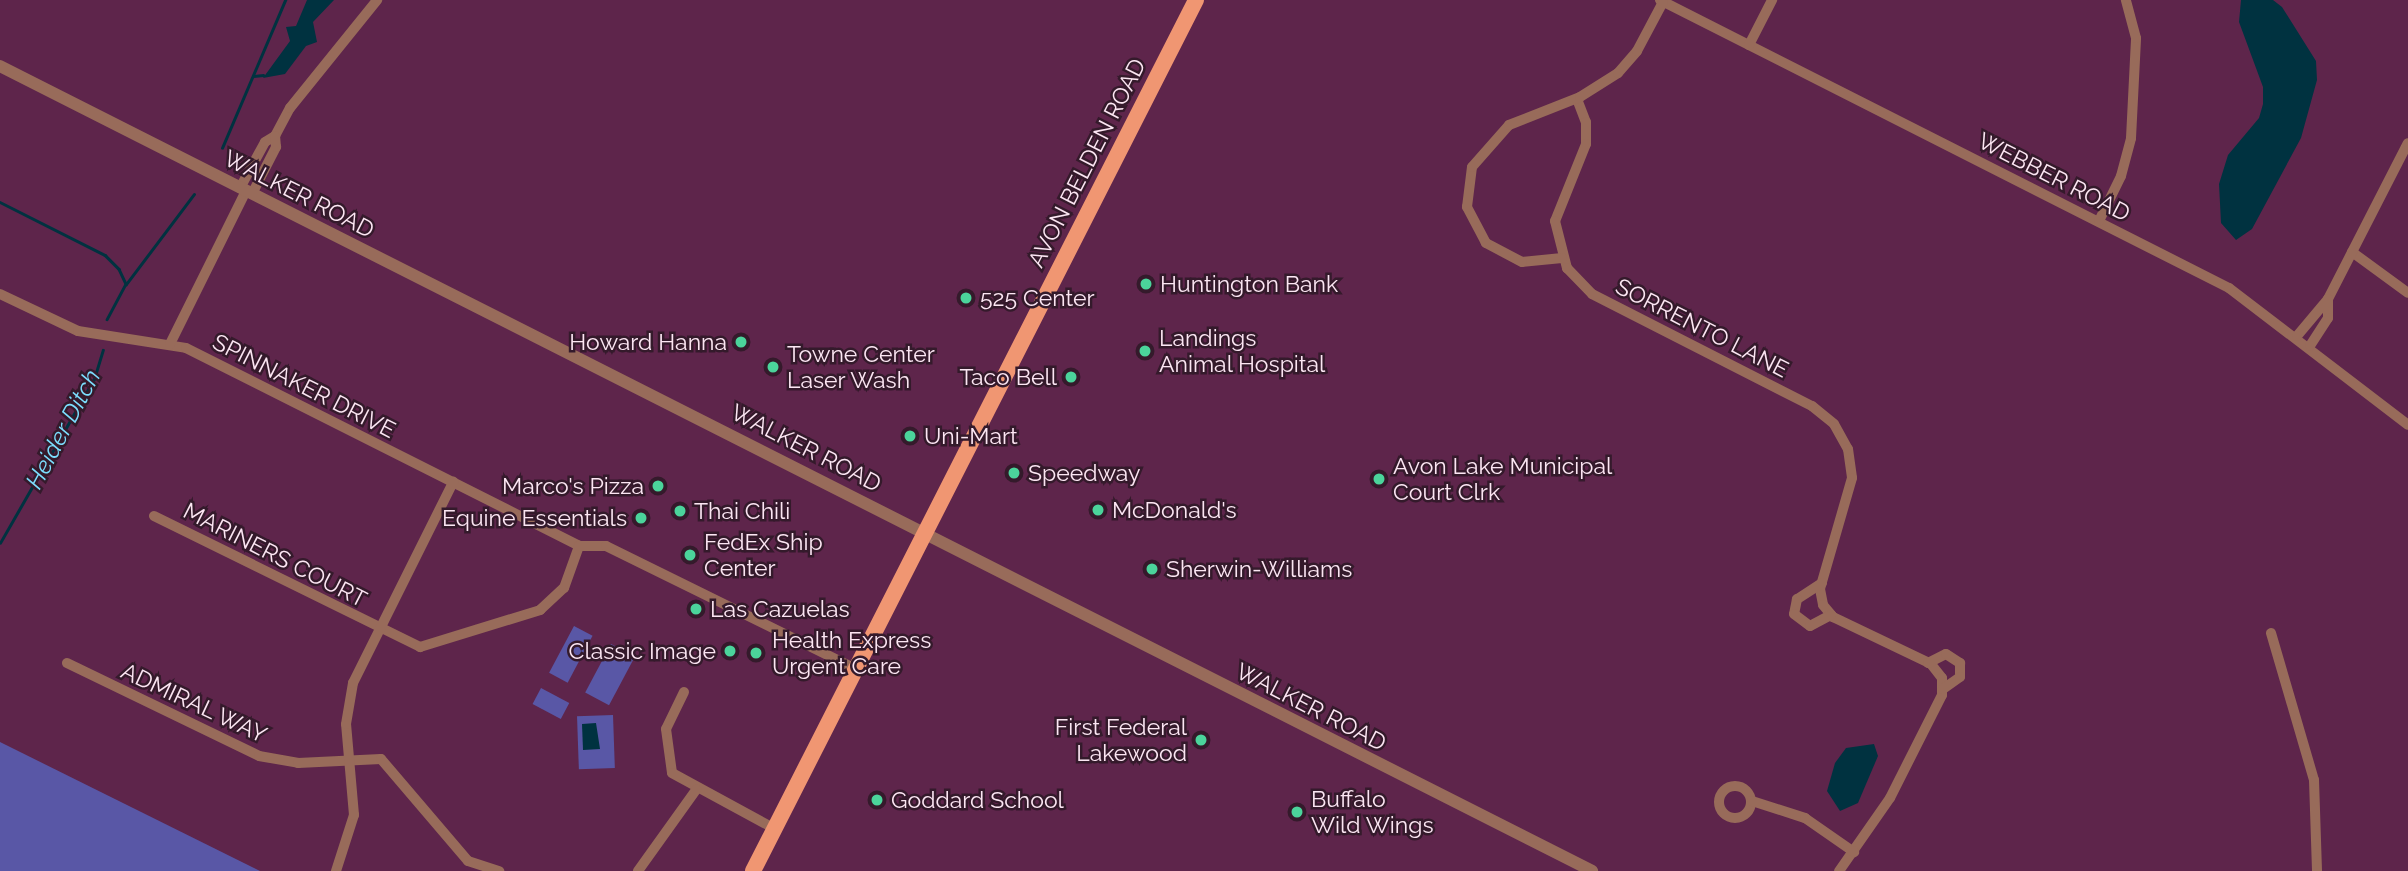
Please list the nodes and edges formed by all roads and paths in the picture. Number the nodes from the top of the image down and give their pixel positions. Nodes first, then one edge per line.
1 (377, 0) edge
2 (1196, 0) edge
3 (1772, 0) edge
4 (2126, 0) edge
5 (1661, 1) edge
6 (1749, 45) junction
7 (0, 66) edge
8 (1577, 99) junction
9 (2408, 143) edge
10 (246, 191) junction
11 (2099, 221) junction
12 (2352, 252) junction
13 (1562, 258) junction
14 (2408, 293) edge
15 (0, 294) edge
16 (2328, 299) junction
17 (2297, 336) junction
18 (170, 344) junction
19 (2310, 346) junction
20 (2408, 425) edge
21 (453, 482) junction
22 (154, 516) dead end
23 (925, 531) junction
24 (579, 546) junction
25 (1822, 583) junction
26 (1831, 615) junction
27 (379, 629) junction
28 (2271, 633) dead end
29 (67, 663) dead end
30 (1928, 663) junction
31 (856, 668) junction
32 (1943, 689) junction
33 (684, 692) dead end
34 (350, 758) junction
35 (696, 790) junction
36 (1752, 801) dead end
37 (775, 828) junction
38 (1854, 852) junction
39 (336, 871) edge
40 (499, 871) edge
41 (638, 871) edge
42 (754, 871) edge
43 (1592, 871) edge
44 (1839, 871) edge
45 (2317, 871) edge

1 - 10 street
2 - 23 main road, AVON BELDEN ROAD
3 - 6 street
4 - 11 street
5 - 6 street, WEBBER ROAD
5 - 8 street
6 - 11 street, WEBBER ROAD
7 - 10 street, WALKER ROAD
8 - 13 street
8 - 13 street
9 - 12 street
10 - 18 street
10 - 23 street, WALKER ROAD
11 - 17 street, WEBBER ROAD
12 - 14 street
12 - 16 street
13 - 25 street, SORRENTO LANE
15 - 18 street, SPINNAKER DRIVE
16 - 17 street
16 - 19 street
17 - 19 street, WEBBER ROAD
18 - 21 street, SPINNAKER DRIVE
19 - 20 street, WEBBER ROAD
21 - 24 street, SPINNAKER DRIVE
21 - 27 street
22 - 27 street, MARINERS COURT
23 - 31 main road, AVON BELDEN ROAD
23 - 43 street, WALKER ROAD
24 - 27 street, MARINERS COURT
24 - 31 street
25 - 26 street
25 - 26 street
26 - 30 street
27 - 34 street
28 - 45 street
29 - 34 street, ADMIRAL WAY
30 - 32 street
30 - 32 street
31 - 37 main road, AVON BELDEN ROAD
32 - 38 street
33 - 35 street
34 - 39 street
34 - 40 street, ADMIRAL WAY
35 - 37 street
35 - 41 street
36 - 38 street
37 - 42 main road, AVON BELDEN ROAD
38 - 44 street

